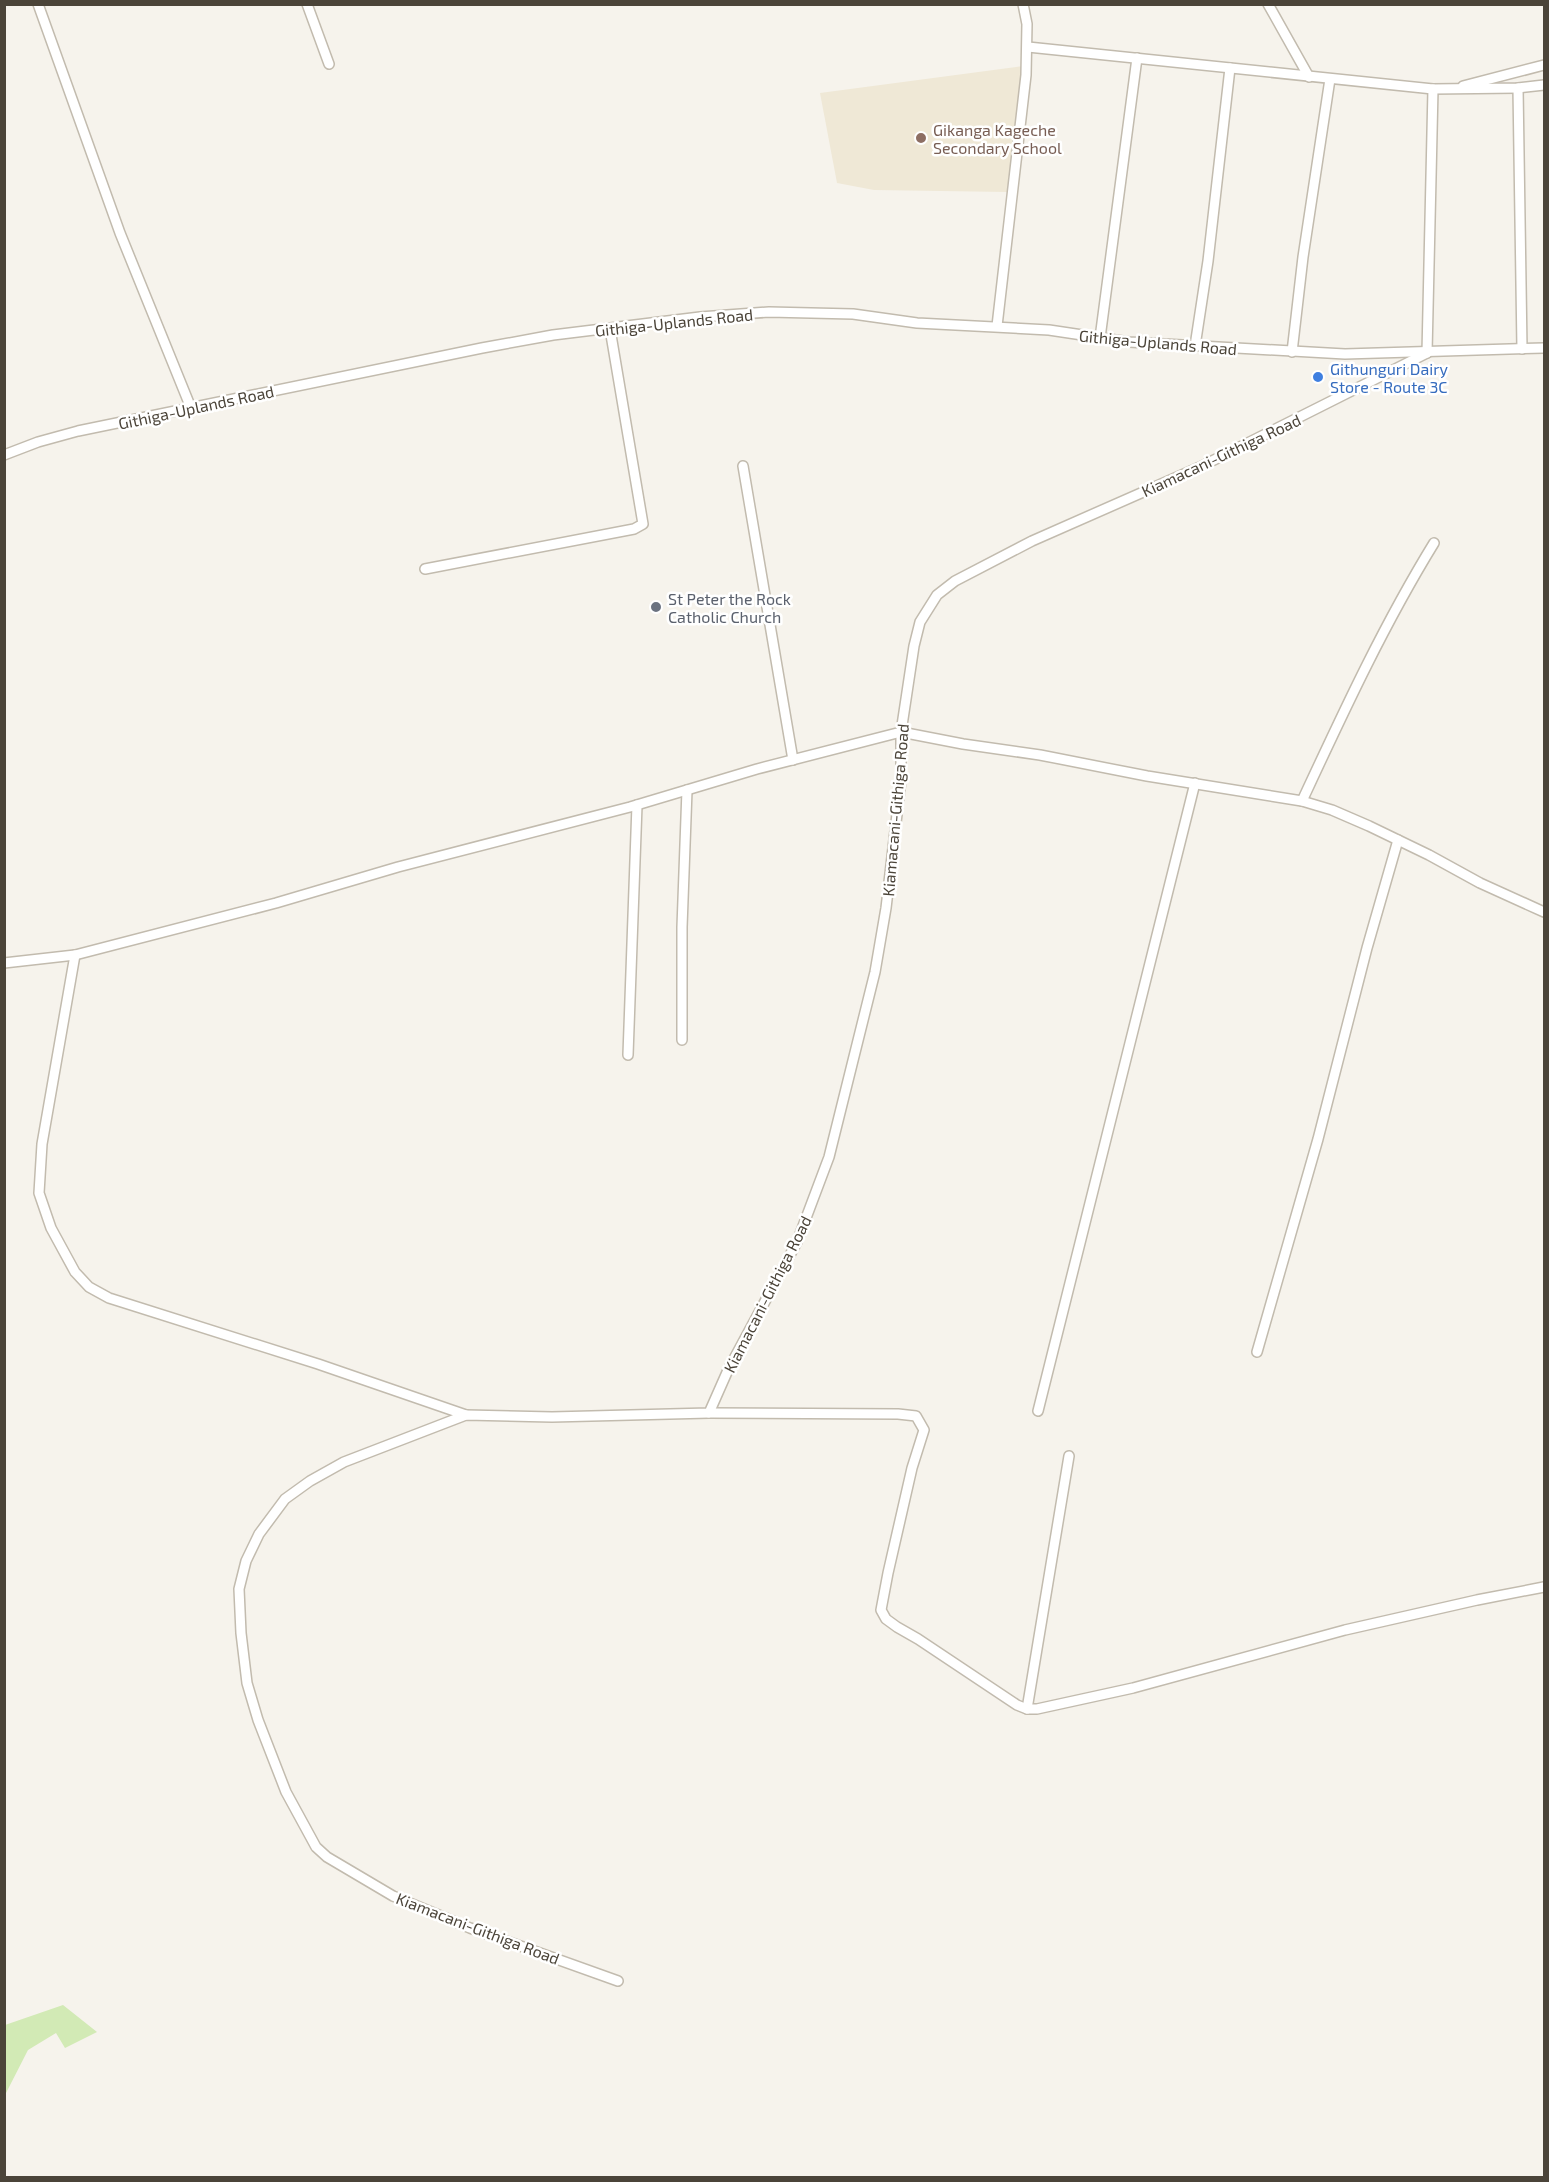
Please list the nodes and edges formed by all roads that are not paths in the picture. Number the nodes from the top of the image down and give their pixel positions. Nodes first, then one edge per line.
1 (38, 4) edge
2 (307, 4) edge
3 (1023, 4) edge
4 (1268, 4) edge
5 (1028, 47) junction
6 (1137, 58) junction
7 (329, 64) dead end
8 (1545, 65) edge
9 (1230, 68) junction
10 (1309, 77) junction
11 (1330, 79) junction
12 (1545, 85) edge
13 (1518, 88) junction
14 (1433, 89) junction
15 (1455, 89) junction
16 (997, 326) junction
17 (610, 329) junction
18 (1100, 338) junction
19 (1195, 346) junction
20 (1522, 348) junction
21 (1545, 348) edge
22 (1292, 352) junction
23 (1427, 353) junction
24 (190, 408) junction
25 (4, 455) edge
26 (744, 466) dead end
27 (1434, 543) dead end
28 (425, 569) dead end
29 (901, 732) junction
30 (793, 760) junction
31 (1195, 783) junction
32 (687, 790) junction
33 (1302, 801) junction
34 (637, 805) junction
35 (1398, 840) junction
36 (1545, 912) edge
37 (75, 955) junction
38 (4, 963) edge
39 (682, 1040) dead end
40 (628, 1055) dead end
41 (1257, 1352) dead end
42 (1038, 1411) dead end
43 (709, 1413) junction
44 (466, 1415) junction
45 (1069, 1456) dead end
46 (1545, 1587) edge
47 (1027, 1709) junction
48 (618, 1981) dead end

1 - 24 street
2 - 7 street
3 - 5 street
4 - 10 street
5 - 6 street
5 - 16 street
6 - 9 street
6 - 18 street
8 - 15 street
9 - 10 street
9 - 19 street
10 - 11 street
11 - 14 street
11 - 22 street
12 - 13 street
13 - 15 street
13 - 20 street
14 - 15 street
14 - 23 street
16 - 17 street, Githiga-Uplands Road
16 - 18 street, Githiga-Uplands Road
17 - 24 street, Githiga-Uplands Road
17 - 28 street
18 - 19 street, Githiga-Uplands Road
19 - 22 street, Githiga-Uplands Road
20 - 21 street, Kiamacani-Githiga Road
20 - 23 street, Kiamacani-Githiga Road
22 - 23 street, Githiga-Uplands Road
23 - 29 street, Kiamacani-Githiga Road
24 - 25 street, Githiga-Uplands Road
26 - 30 street
27 - 33 street
29 - 30 street
29 - 31 street
29 - 43 street, Kiamacani-Githiga Road
30 - 32 street
31 - 33 street
31 - 42 street
32 - 34 street
32 - 39 street
33 - 35 street
34 - 37 street
34 - 40 street
35 - 36 street
35 - 41 street
37 - 38 street
37 - 44 street
43 - 44 street, Kiamacani-Githiga Road
43 - 47 street
44 - 48 street, Kiamacani-Githiga Road
45 - 47 street
46 - 47 street

